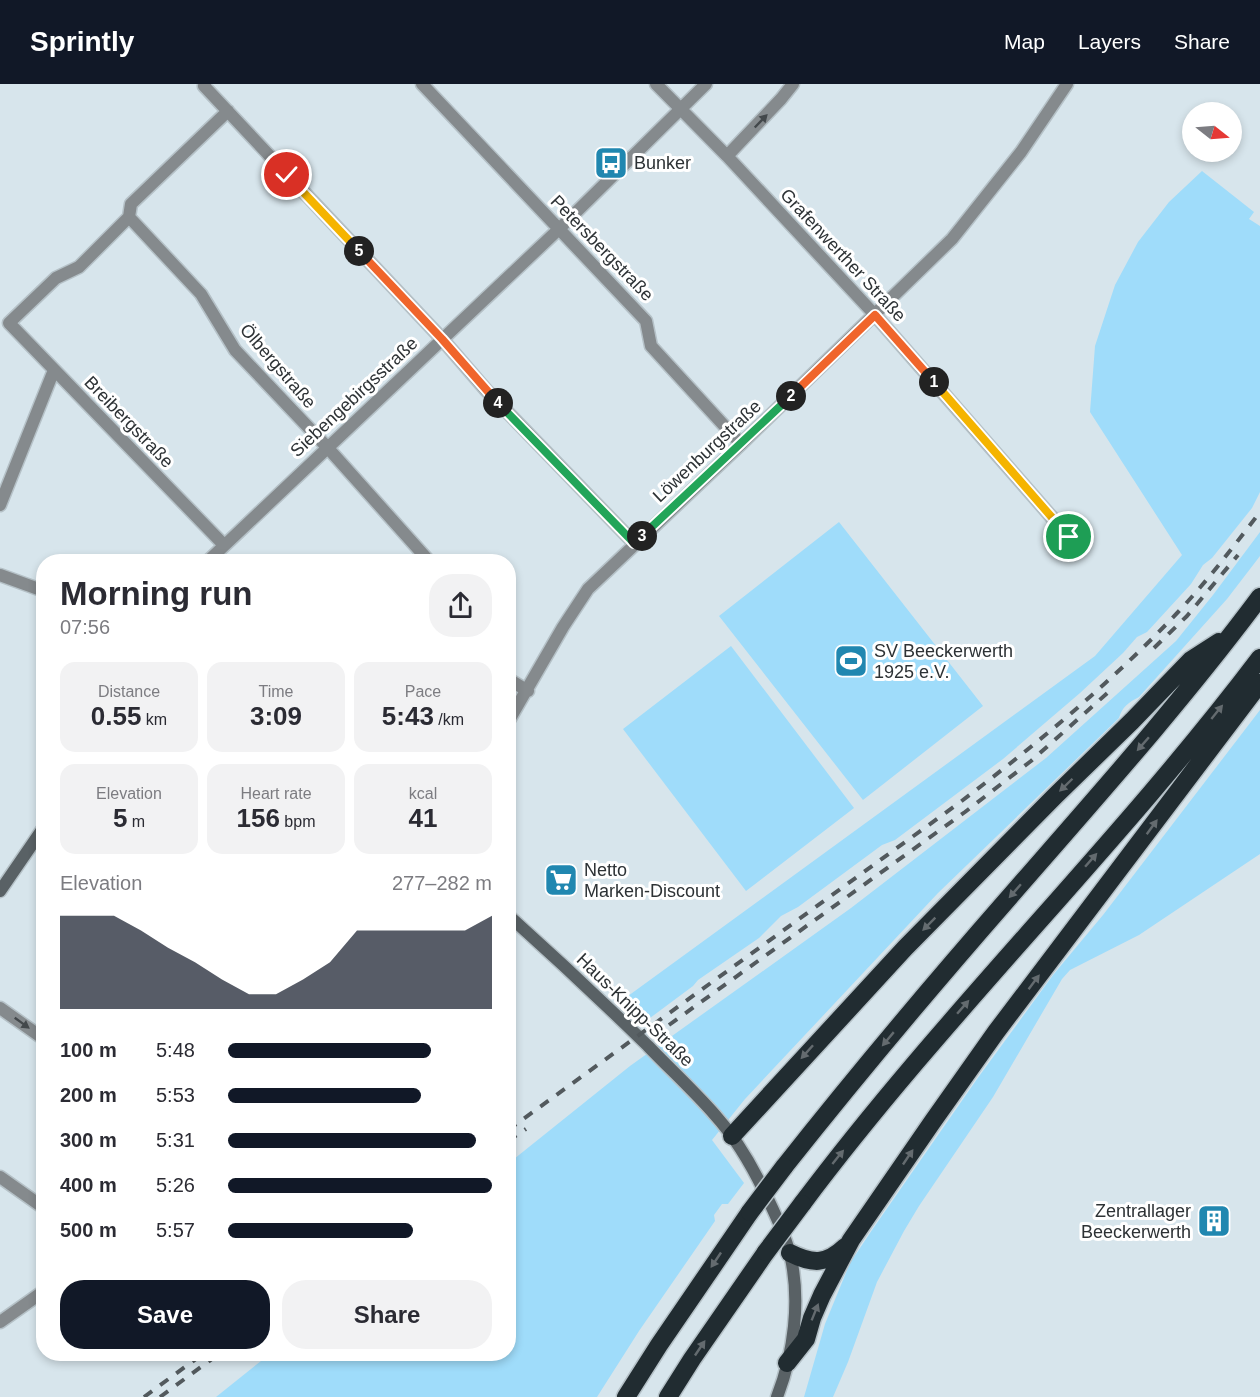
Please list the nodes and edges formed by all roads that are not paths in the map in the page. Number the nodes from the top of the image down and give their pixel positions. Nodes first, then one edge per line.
1 (205, 84) edge
2 (422, 84) edge
3 (656, 84) edge
4 (706, 84) edge
5 (793, 84) edge
6 (1067, 84) edge
7 (680, 110) junction
8 (228, 111) junction
9 (727, 156) junction
10 (129, 218) junction
11 (559, 229) junction
12 (875, 315) junction
13 (442, 339) junction
14 (54, 370) junction
15 (741, 444) junction
16 (327, 447) junction
17 (0, 505) edge
18 (1069, 537) dead end
19 (634, 543) junction
20 (224, 545) junction
21 (215, 554) edge
22 (423, 554) edge
23 (0, 575) edge
24 (36, 588) edge
25 (1260, 597) edge
26 (1233, 633) junction
27 (1260, 658) edge
28 (1260, 683) edge
29 (516, 684) edge
30 (528, 691) junction
31 (516, 710) edge
32 (36, 839) edge
33 (0, 891) edge
34 (516, 922) edge
35 (0, 1008) edge
36 (36, 1033) edge
37 (732, 1136) junction
38 (0, 1177) edge
39 (36, 1202) edge
40 (852, 1240) junction
41 (789, 1253) junction
42 (36, 1297) edge
43 (0, 1322) edge
44 (787, 1363) junction
45 (626, 1397) edge
46 (668, 1397) edge
47 (777, 1397) edge

1 - 8 street
2 - 11 street, Petersbergstraße
3 - 7 street, Grafenwerther Straße
4 - 7 street, Siebengebirgsstraße
9 -> 5 street
6 - 12 street, Löwenburgstraße
7 - 9 street, Grafenwerther Straße
7 - 11 street, Siebengebirgsstraße
8 - 10 street
8 - 13 street
9 - 12 street, Grafenwerther Straße
10 - 14 street, Breibergstraße
10 - 16 street, Ölbergstraße
11 - 13 street, Siebengebirgsstraße
11 - 15 street, Petersbergstraße
12 - 15 street, Löwenburgstraße
12 - 18 street, Grafenwerther Straße
13 - 16 street, Siebengebirgsstraße
13 - 19 street
14 - 17 street
14 - 20 street, Breibergstraße
15 - 19 street, Löwenburgstraße
16 - 20 street, Siebengebirgsstraße
16 - 22 street, Ölbergstraße
19 - 30 street, Löwenburgstraße
20 - 21 street, Siebengebirgsstraße
23 - 24 street
25 - 26 highway
26 -> 37 highway
26 -> 45 highway, bridge
46 -> 27 highway, bridge
40 -> 28 highway
29 - 30 street
30 - 31 street, Löwenburgstraße
32 - 33 street
34 - 37 street, Haus-Knipp-Straße
35 -> 36 street
37 - 41 street, Haus-Knipp-Straße
38 - 39 street
40 - 41 highway
44 -> 40 highway
41 - 44 street, Haus-Knipp-Straße
42 - 43 street
44 - 47 street, Haus-Knipp-Straße

